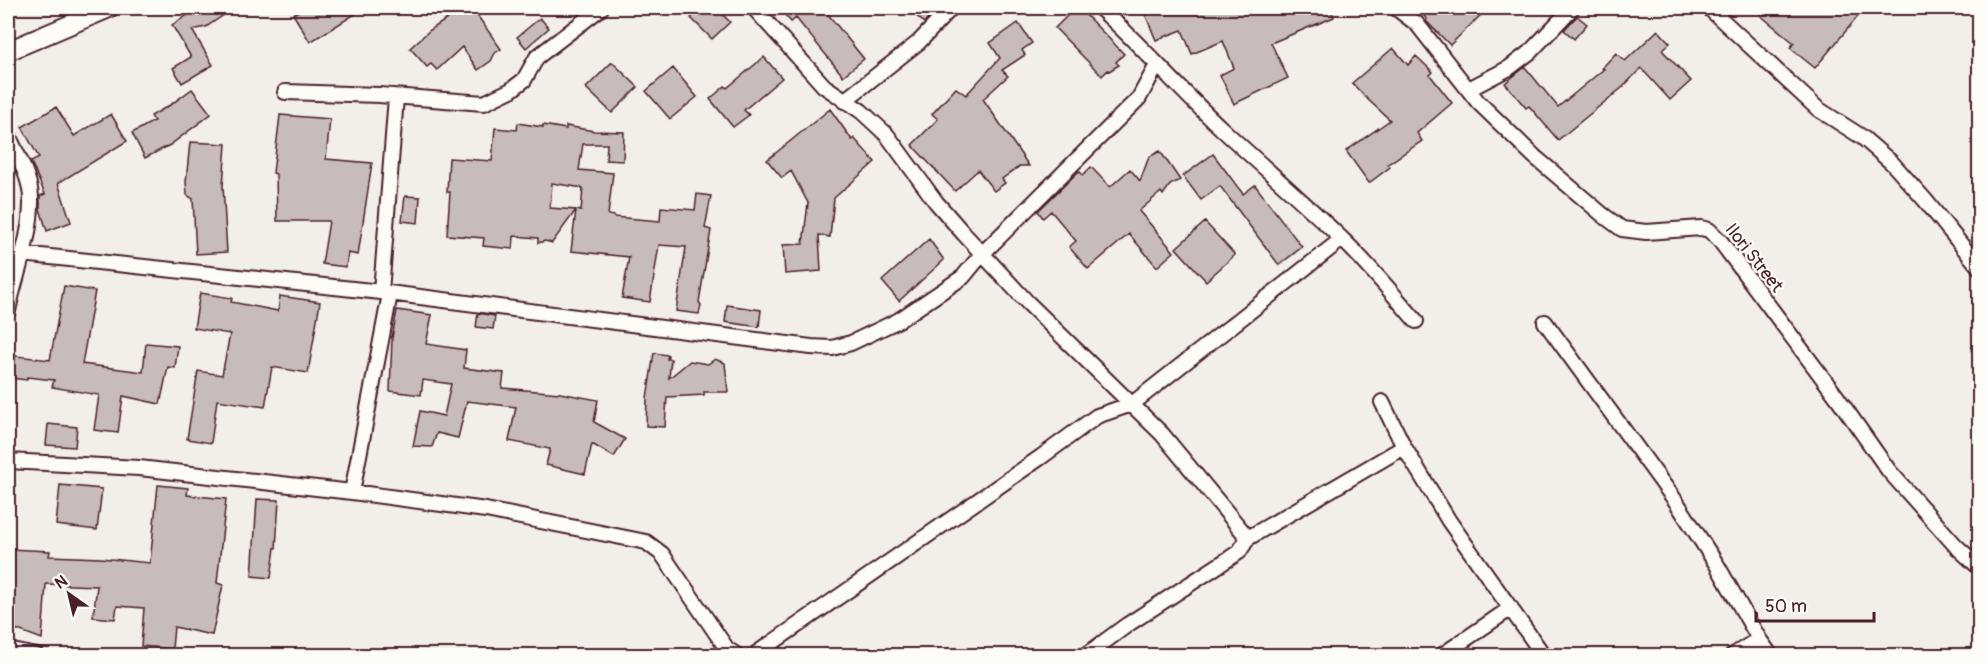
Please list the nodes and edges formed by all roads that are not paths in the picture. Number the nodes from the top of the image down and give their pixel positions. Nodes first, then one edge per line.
1 (109, 8) edge
2 (601, 8) edge
3 (754, 8) edge
4 (951, 8) edge
5 (1100, 8) edge
6 (1395, 8) edge
7 (1572, 8) edge
8 (1709, 8) edge
9 (8, 51) edge
10 (1157, 65) junction
11 (1469, 89) junction
12 (285, 92) dead end
13 (396, 97) junction
14 (844, 101) junction
15 (8, 134) edge
16 (1342, 239) junction
17 (22, 254) junction
18 (982, 254) junction
19 (1980, 268) edge
20 (385, 293) junction
21 (8, 311) edge
22 (1416, 321) dead end
23 (1545, 322) dead end
24 (1382, 402) dead end
25 (1132, 404) junction
26 (1404, 447) junction
27 (8, 460) edge
28 (352, 492) junction
29 (1248, 538) junction
30 (1980, 568) edge
31 (1511, 608) junction
32 (1759, 639) junction
33 (16, 653) edge
34 (730, 653) edge
35 (37, 656) edge
36 (753, 656) edge
37 (1085, 656) edge
38 (1441, 656) edge
39 (1544, 656) edge
40 (1732, 656) edge
41 (1771, 656) edge

1 - 9 main road
2 - 13 street
3 - 14 street
4 - 14 street
5 - 10 street
6 - 11 street, Ilori Street
7 - 11 street
8 - 19 street
10 - 16 street
10 - 18 street
11 - 30 street, Ilori Street
12 - 13 street
13 - 20 street
14 - 18 street
15 - 17 street
16 - 22 street
16 - 25 street
17 - 20 street
17 - 21 street
18 - 20 street
18 - 25 street
20 - 28 street
23 - 32 street
24 - 26 street
25 - 29 street
25 - 36 street
26 - 29 street
26 - 31 street
27 - 28 street
28 - 34 street
29 - 37 street
31 - 38 street
31 - 39 street
32 - 40 street
32 - 41 street
33 - 35 street

